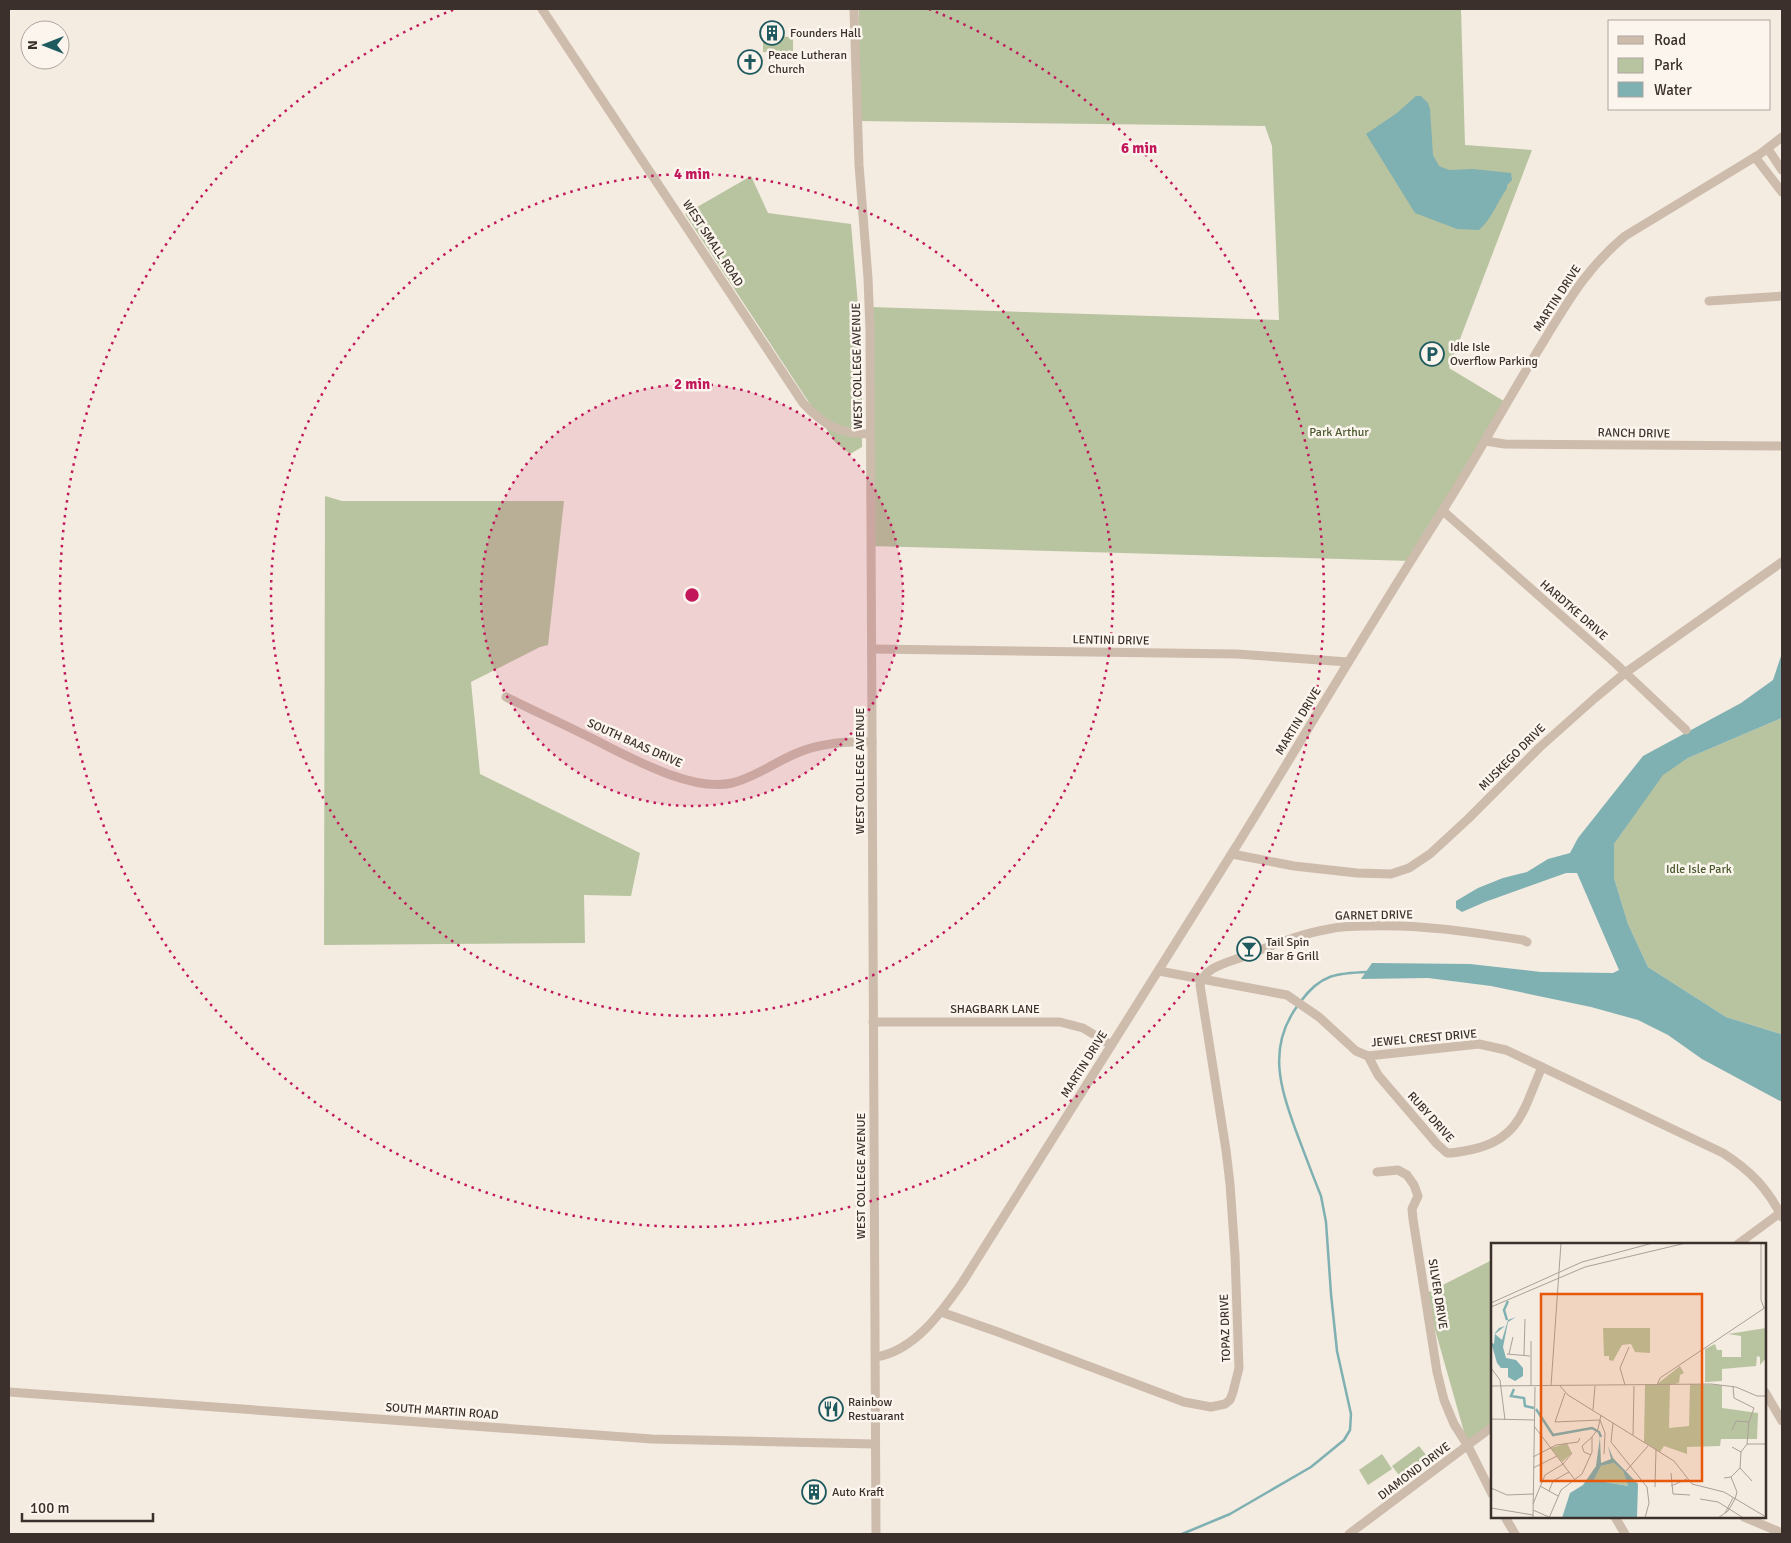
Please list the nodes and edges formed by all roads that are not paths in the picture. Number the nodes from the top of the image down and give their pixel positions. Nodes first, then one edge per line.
1 (542, 9) edge
2 (854, 9) edge
3 (1782, 136) edge
4 (1768, 149) junction
5 (1755, 157) junction
6 (1782, 170) edge
7 (1782, 192) edge
8 (1782, 296) edge
9 (1709, 300) dead end
10 (870, 434) junction
11 (1485, 441) junction
12 (1782, 446) edge
13 (1443, 511) junction
14 (1782, 562) edge
15 (872, 649) junction
16 (1348, 662) junction
17 (1625, 673) junction
18 (506, 697) dead end
19 (1686, 730) dead end
20 (872, 742) junction
21 (1232, 854) junction
22 (1528, 942) dead end
23 (1159, 971) junction
24 (1201, 980) junction
25 (873, 1022) junction
26 (1111, 1045) junction
27 (1368, 1056) junction
28 (1542, 1067) junction
29 (1377, 1172) dead end
30 (1781, 1215) edge
31 (1739, 1243) edge
32 (941, 1312) junction
33 (876, 1357) junction
34 (9, 1392) edge
35 (1766, 1394) edge
36 (1782, 1422) edge
37 (1491, 1428) edge
38 (875, 1444) junction
39 (1468, 1446) junction
40 (1491, 1492) edge
41 (1506, 1518) edge
42 (1616, 1518) edge
43 (1746, 1518) edge
44 (1782, 1533) edge
45 (876, 1534) edge
46 (1349, 1534) edge
47 (1515, 1534) edge
48 (1624, 1534) edge

1 - 10 street, WEST SMALL ROAD
2 - 10 street, WEST COLLEGE AVENUE
3 - 4 street, MARTIN DRIVE
4 - 5 street, MARTIN DRIVE
4 - 6 street
5 - 7 street
5 - 11 street, MARTIN DRIVE
8 - 9 street
10 - 15 street, WEST COLLEGE AVENUE
11 - 12 street, RANCH DRIVE
11 - 13 street, MARTIN DRIVE
13 - 16 street, MARTIN DRIVE
13 - 17 street, HARDTKE DRIVE
14 - 17 street, MUSKEGO DRIVE
15 - 16 street, LENTINI DRIVE
15 - 20 street, WEST COLLEGE AVENUE
16 - 21 street, MARTIN DRIVE
17 - 19 street, HARDTKE DRIVE
17 - 21 street, MUSKEGO DRIVE
18 - 20 street, SOUTH BAAS DRIVE
20 - 25 street, WEST COLLEGE AVENUE
21 - 23 street, MARTIN DRIVE
22 - 24 street, GARNET DRIVE
23 - 24 street, JEWEL CREST DRIVE
23 - 26 street, MARTIN DRIVE
24 - 27 street, JEWEL CREST DRIVE
24 - 32 street, TOPAZ DRIVE
25 - 26 street, SHAGBARK LANE
25 - 33 street, WEST COLLEGE AVENUE
26 - 32 street, MARTIN DRIVE
27 - 28 street, JEWEL CREST DRIVE
27 - 28 street, RUBY DRIVE
28 - 30 street, JEWEL CREST DRIVE
29 - 39 street, SILVER DRIVE
30 - 31 street
32 - 33 street, MARTIN DRIVE
33 - 38 street, WEST COLLEGE AVENUE
34 - 38 street, SOUTH MARTIN ROAD
35 - 36 street
37 - 39 street, DIAMOND DRIVE
38 - 45 street, WEST COLLEGE AVENUE
39 - 40 street
39 - 46 street, DIAMOND DRIVE
41 - 47 street
42 - 48 street
43 - 44 street

